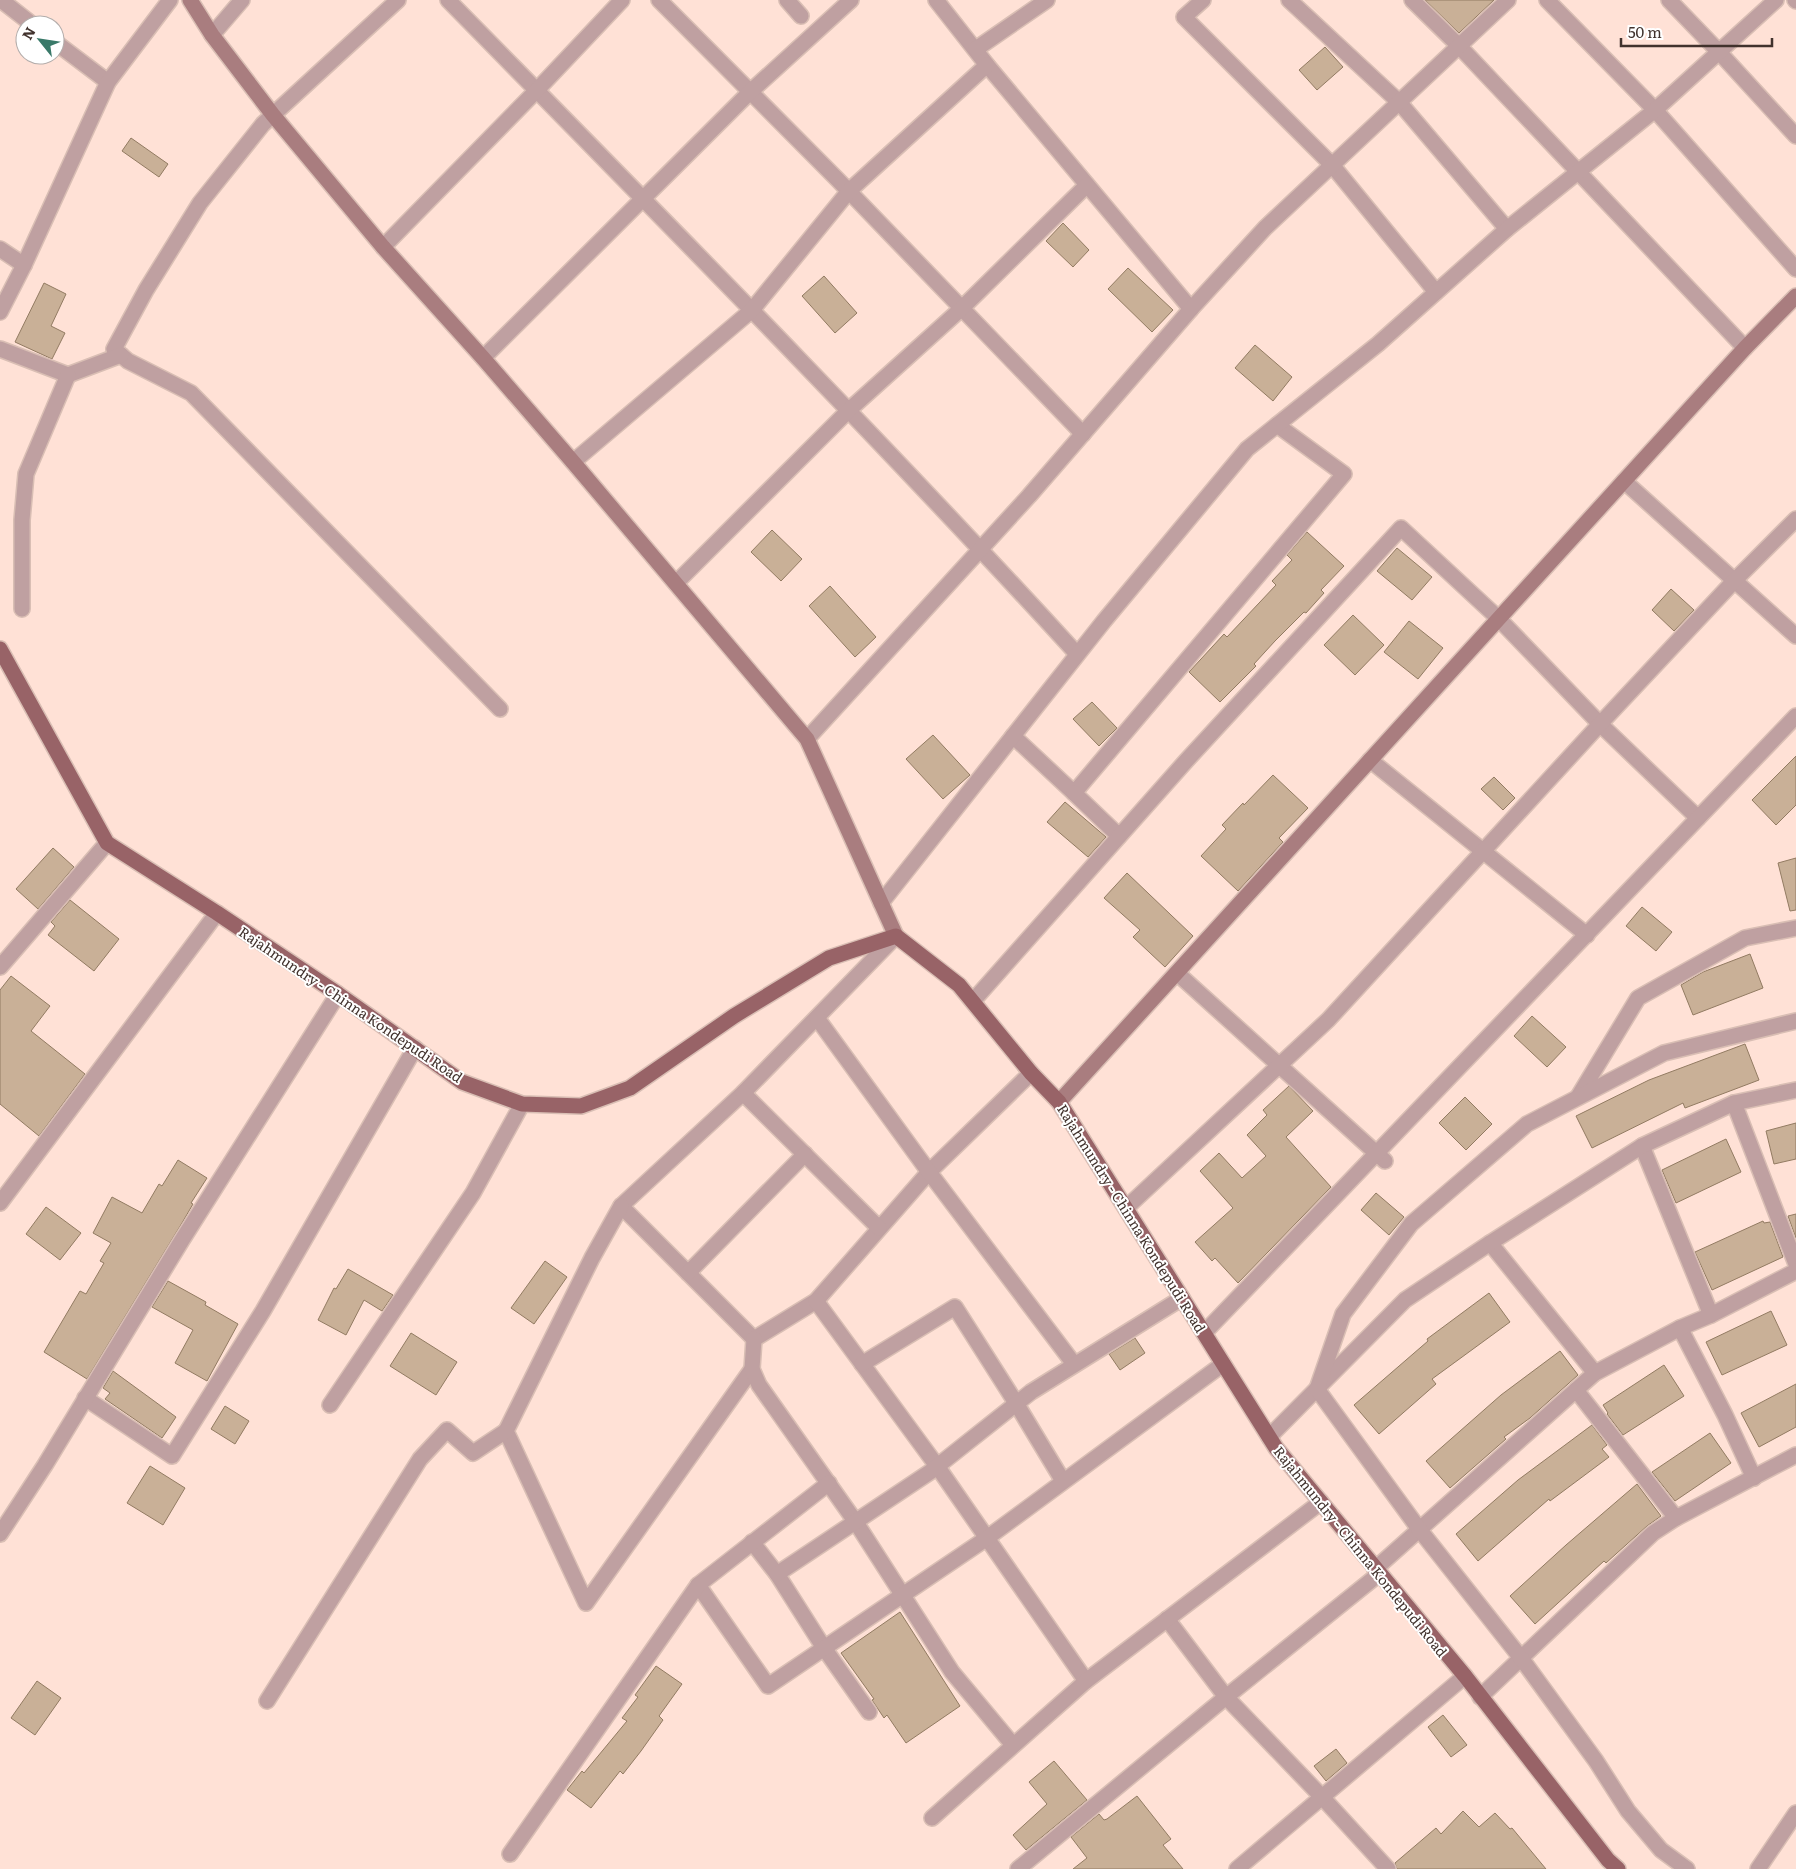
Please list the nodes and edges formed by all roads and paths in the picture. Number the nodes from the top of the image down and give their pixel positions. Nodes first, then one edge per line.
1 (1, 0) edge
2 (170, 0) edge
3 (190, 0) edge
4 (242, 0) edge
5 (398, 0) edge
6 (448, 0) edge
7 (622, 0) edge
8 (659, 0) edge
9 (787, 0) edge
10 (851, 0) edge
11 (936, 0) edge
12 (1047, 0) edge
13 (1203, 0) edge
14 (1290, 0) edge
15 (1412, 0) edge
16 (1508, 0) edge
17 (1547, 0) edge
18 (1669, 0) edge
19 (1776, 0) edge
20 (20, 15) edge
21 (801, 16) dead end
22 (212, 35) junction
23 (1459, 46) junction
24 (976, 49) junction
25 (65, 50) edge
26 (1719, 52) junction
27 (987, 65) junction
28 (108, 82) junction
29 (537, 90) junction
30 (750, 92) junction
31 (1399, 102) junction
32 (1654, 110) junction
33 (273, 115) junction
34 (1796, 136) edge
35 (1332, 165) junction
36 (1578, 173) junction
37 (1087, 186) junction
38 (849, 191) junction
39 (643, 199) junction
40 (1507, 229) junction
41 (383, 247) junction
42 (0, 249) edge
43 (24, 265) junction
44 (1796, 268) edge
45 (1436, 292) junction
46 (1796, 296) edge
47 (962, 308) junction
48 (1191, 309) junction
49 (752, 310) junction
50 (0, 312) edge
51 (1745, 348) junction
52 (0, 349) edge
53 (121, 355) junction
54 (483, 358) junction
55 (68, 375) junction
56 (849, 410) junction
57 (1277, 425) junction
58 (1083, 434) junction
59 (573, 462) junction
60 (1624, 481) junction
61 (1796, 519) edge
62 (981, 549) junction
63 (1735, 580) junction
64 (676, 583) junction
65 (22, 609) dead end
66 (1498, 618) junction
67 (1796, 636) edge
68 (0, 649) edge
69 (1077, 654) junction
70 (500, 709) dead end
71 (1796, 716) edge
72 (1600, 724) junction
73 (1013, 736) junction
74 (807, 740) junction
75 (1370, 760) junction
76 (1074, 793) junction
77 (1698, 818) junction
78 (1120, 836) junction
79 (107, 843) junction
80 (1483, 850) junction
81 (881, 903) junction
82 (218, 913) junction
83 (1796, 928) edge
84 (1587, 935) junction
85 (896, 936) junction
86 (0, 967) edge
87 (1177, 973) junction
88 (338, 994) junction
89 (973, 1000) junction
90 (817, 1018) junction
91 (1796, 1021) edge
92 (415, 1048) junction
93 (1279, 1066) junction
94 (1031, 1073) junction
95 (1796, 1090) edge
96 (743, 1093) junction
97 (1578, 1097) junction
98 (1059, 1102) junction
99 (1734, 1103) junction
100 (522, 1104) junction
101 (1642, 1146) junction
102 (804, 1154) junction
103 (1381, 1158) junction
104 (928, 1172) junction
105 (0, 1203) edge
106 (621, 1206) junction
107 (1126, 1208) junction
108 (879, 1228) junction
109 (1490, 1243) junction
110 (1796, 1264) edge
111 (1796, 1271) edge
112 (688, 1273) junction
113 (1182, 1298) junction
114 (816, 1301) junction
115 (1710, 1315) junction
116 (1680, 1328) junction
117 (1204, 1333) junction
118 (754, 1339) junction
119 (862, 1364) junction
120 (1074, 1364) junction
121 (1223, 1364) junction
122 (752, 1369) junction
123 (1595, 1373) junction
124 (1317, 1389) junction
125 (1576, 1390) junction
126 (85, 1398) junction
127 (1016, 1403) junction
128 (330, 1405) dead end
129 (506, 1430) junction
130 (1269, 1437) junction
131 (1796, 1455) edge
132 (937, 1466) junction
133 (1754, 1478) junction
134 (1062, 1481) junction
135 (829, 1483) junction
136 (1321, 1502) junction
137 (1676, 1518) junction
138 (854, 1521) junction
139 (1419, 1529) junction
140 (0, 1534) edge
141 (986, 1538) junction
142 (752, 1542) junction
143 (1377, 1571) junction
144 (777, 1574) junction
145 (698, 1585) junction
146 (902, 1595) junction
147 (1168, 1619) junction
148 (824, 1648) junction
149 (1521, 1658) junction
150 (1465, 1676) junction
151 (1086, 1681) junction
152 (1226, 1697) junction
153 (1480, 1697) junction
154 (267, 1700) dead end
155 (869, 1712) dead end
156 (1014, 1745) junction
157 (1322, 1797) junction
158 (1796, 1813) edge
159 (932, 1818) dead end
160 (510, 1854) dead end
161 (1018, 1869) edge
162 (1237, 1869) edge
163 (1388, 1869) edge
164 (1618, 1869) edge
165 (1687, 1869) edge
166 (1758, 1869) edge

1 - 20 street
2 - 28 street
3 - 22 main road
4 - 22 street
5 - 33 street
6 - 29 street
7 - 29 street
8 - 30 street
9 - 21 street
10 - 30 street
11 - 24 street
12 - 24 street
13 - 35 street
14 - 31 street
15 - 23 street
16 - 23 street
17 - 32 street
18 - 26 street
19 - 26 street
22 - 33 main road
23 - 31 street
23 - 36 street
24 - 27 street
25 - 28 street
26 - 32 street
26 - 34 street
27 - 37 street
27 - 38 street
28 - 43 street
29 - 39 street
29 - 41 street
30 - 38 street
30 - 39 street
31 - 35 street
31 - 40 street
32 - 36 street
32 - 44 street
33 - 41 main road
33 - 53 street
35 - 45 street
35 - 48 street
36 - 40 street
36 - 51 street
37 - 47 street
37 - 48 street
38 - 47 street
38 - 49 street
39 - 49 street
39 - 54 street
40 - 45 street
41 - 54 main road
42 - 43 street
43 - 50 street
45 - 57 street
46 - 51 main road
47 - 56 street
47 - 58 street
48 - 58 street
49 - 56 street
49 - 59 street
51 - 60 main road
52 - 55 street
53 - 55 street
53 - 70 street
54 - 59 main road
55 - 65 street
56 - 62 street
56 - 64 street
57 - 69 street
57 - 76 street
58 - 62 street
59 - 64 main road
60 - 63 street
60 - 66 main road
61 - 63 street
62 - 69 street
62 - 74 street
63 - 67 street
63 - 72 street
64 - 74 main road
66 - 72 street
66 - 75 main road
66 - 78 street
68 - 79 main road, Rajahmundry - Chinna Kondepudi Road
69 - 73 street
71 - 77 street
72 - 77 street
72 - 80 street
73 - 76 street
73 - 81 street
74 - 81 main road
75 - 80 street
75 - 87 main road
76 - 78 street
77 - 84 street
78 - 89 street
79 - 82 main road, Rajahmundry - Chinna Kondepudi Road
79 - 86 street
80 - 84 street
80 - 93 street
81 - 85 main road
82 - 88 main road, Rajahmundry - Chinna Kondepudi Road
82 - 105 street
83 - 97 street
84 - 103 street
85 - 89 main road, Rajahmundry - Chinna Kondepudi Road
85 - 90 street
85 - 100 main road, Rajahmundry - Chinna Kondepudi Road
87 - 93 street
87 - 98 main road
88 - 92 main road, Rajahmundry - Chinna Kondepudi Road
88 - 126 street
89 - 94 main road, Rajahmundry - Chinna Kondepudi Road
90 - 96 street
90 - 104 street
91 - 97 street
92 - 100 main road, Rajahmundry - Chinna Kondepudi Road
92 - 126 street
93 - 103 street
93 - 107 street
94 - 98 main road, Rajahmundry - Chinna Kondepudi Road
94 - 104 street
95 - 99 street
96 - 102 street
96 - 106 street
97 - 124 street
98 - 107 main road, Rajahmundry - Chinna Kondepudi Road
99 - 101 street
99 - 110 street
100 - 128 street
101 - 109 street
101 - 115 street
102 - 108 street
102 - 112 street
103 - 117 street
104 - 108 street
104 - 120 street
106 - 112 street
106 - 129 street
107 - 113 main road, Rajahmundry - Chinna Kondepudi Road
108 - 114 street
109 - 123 street
109 - 124 street
111 - 115 street
112 - 118 street
113 - 117 main road, Rajahmundry - Chinna Kondepudi Road
113 - 120 street
114 - 118 street
114 - 119 street
115 - 116 street
116 - 123 street
116 - 133 street
117 - 121 main road, Rajahmundry - Chinna Kondepudi Road
118 - 122 street
119 - 127 street
119 - 132 street
120 - 127 street
121 - 130 main road, Rajahmundry - Chinna Kondepudi Road
121 - 134 street
122 - 129 street
122 - 135 street
123 - 125 street
124 - 130 street
124 - 139 street
125 - 137 street
125 - 139 street
126 - 140 street
127 - 132 street
127 - 134 street
129 - 154 street
130 - 136 main road, Rajahmundry - Chinna Kondepudi Road
131 - 133 street
132 - 138 street
132 - 141 street
133 - 137 street
134 - 141 street
135 - 138 street
135 - 142 street
136 - 143 main road, Rajahmundry - Chinna Kondepudi Road
136 - 147 street
137 - 149 street
138 - 144 street
138 - 146 street
139 - 143 street
139 - 149 street
141 - 146 street
141 - 151 street
142 - 144 street
142 - 145 street
143 - 150 main road, Rajahmundry - Chinna Kondepudi Road
143 - 152 street
144 - 148 street
145 - 148 street
145 - 160 street
146 - 148 street
146 - 156 street
147 - 151 street
147 - 152 street
148 - 155 street
149 - 153 street
149 - 165 street
150 - 153 main road, Rajahmundry - Chinna Kondepudi Road
150 - 157 street
151 - 156 street
152 - 157 street
152 - 161 street
153 - 164 main road, Rajahmundry - Chinna Kondepudi Road
156 - 159 street
157 - 162 street
157 - 163 street
158 - 166 street

